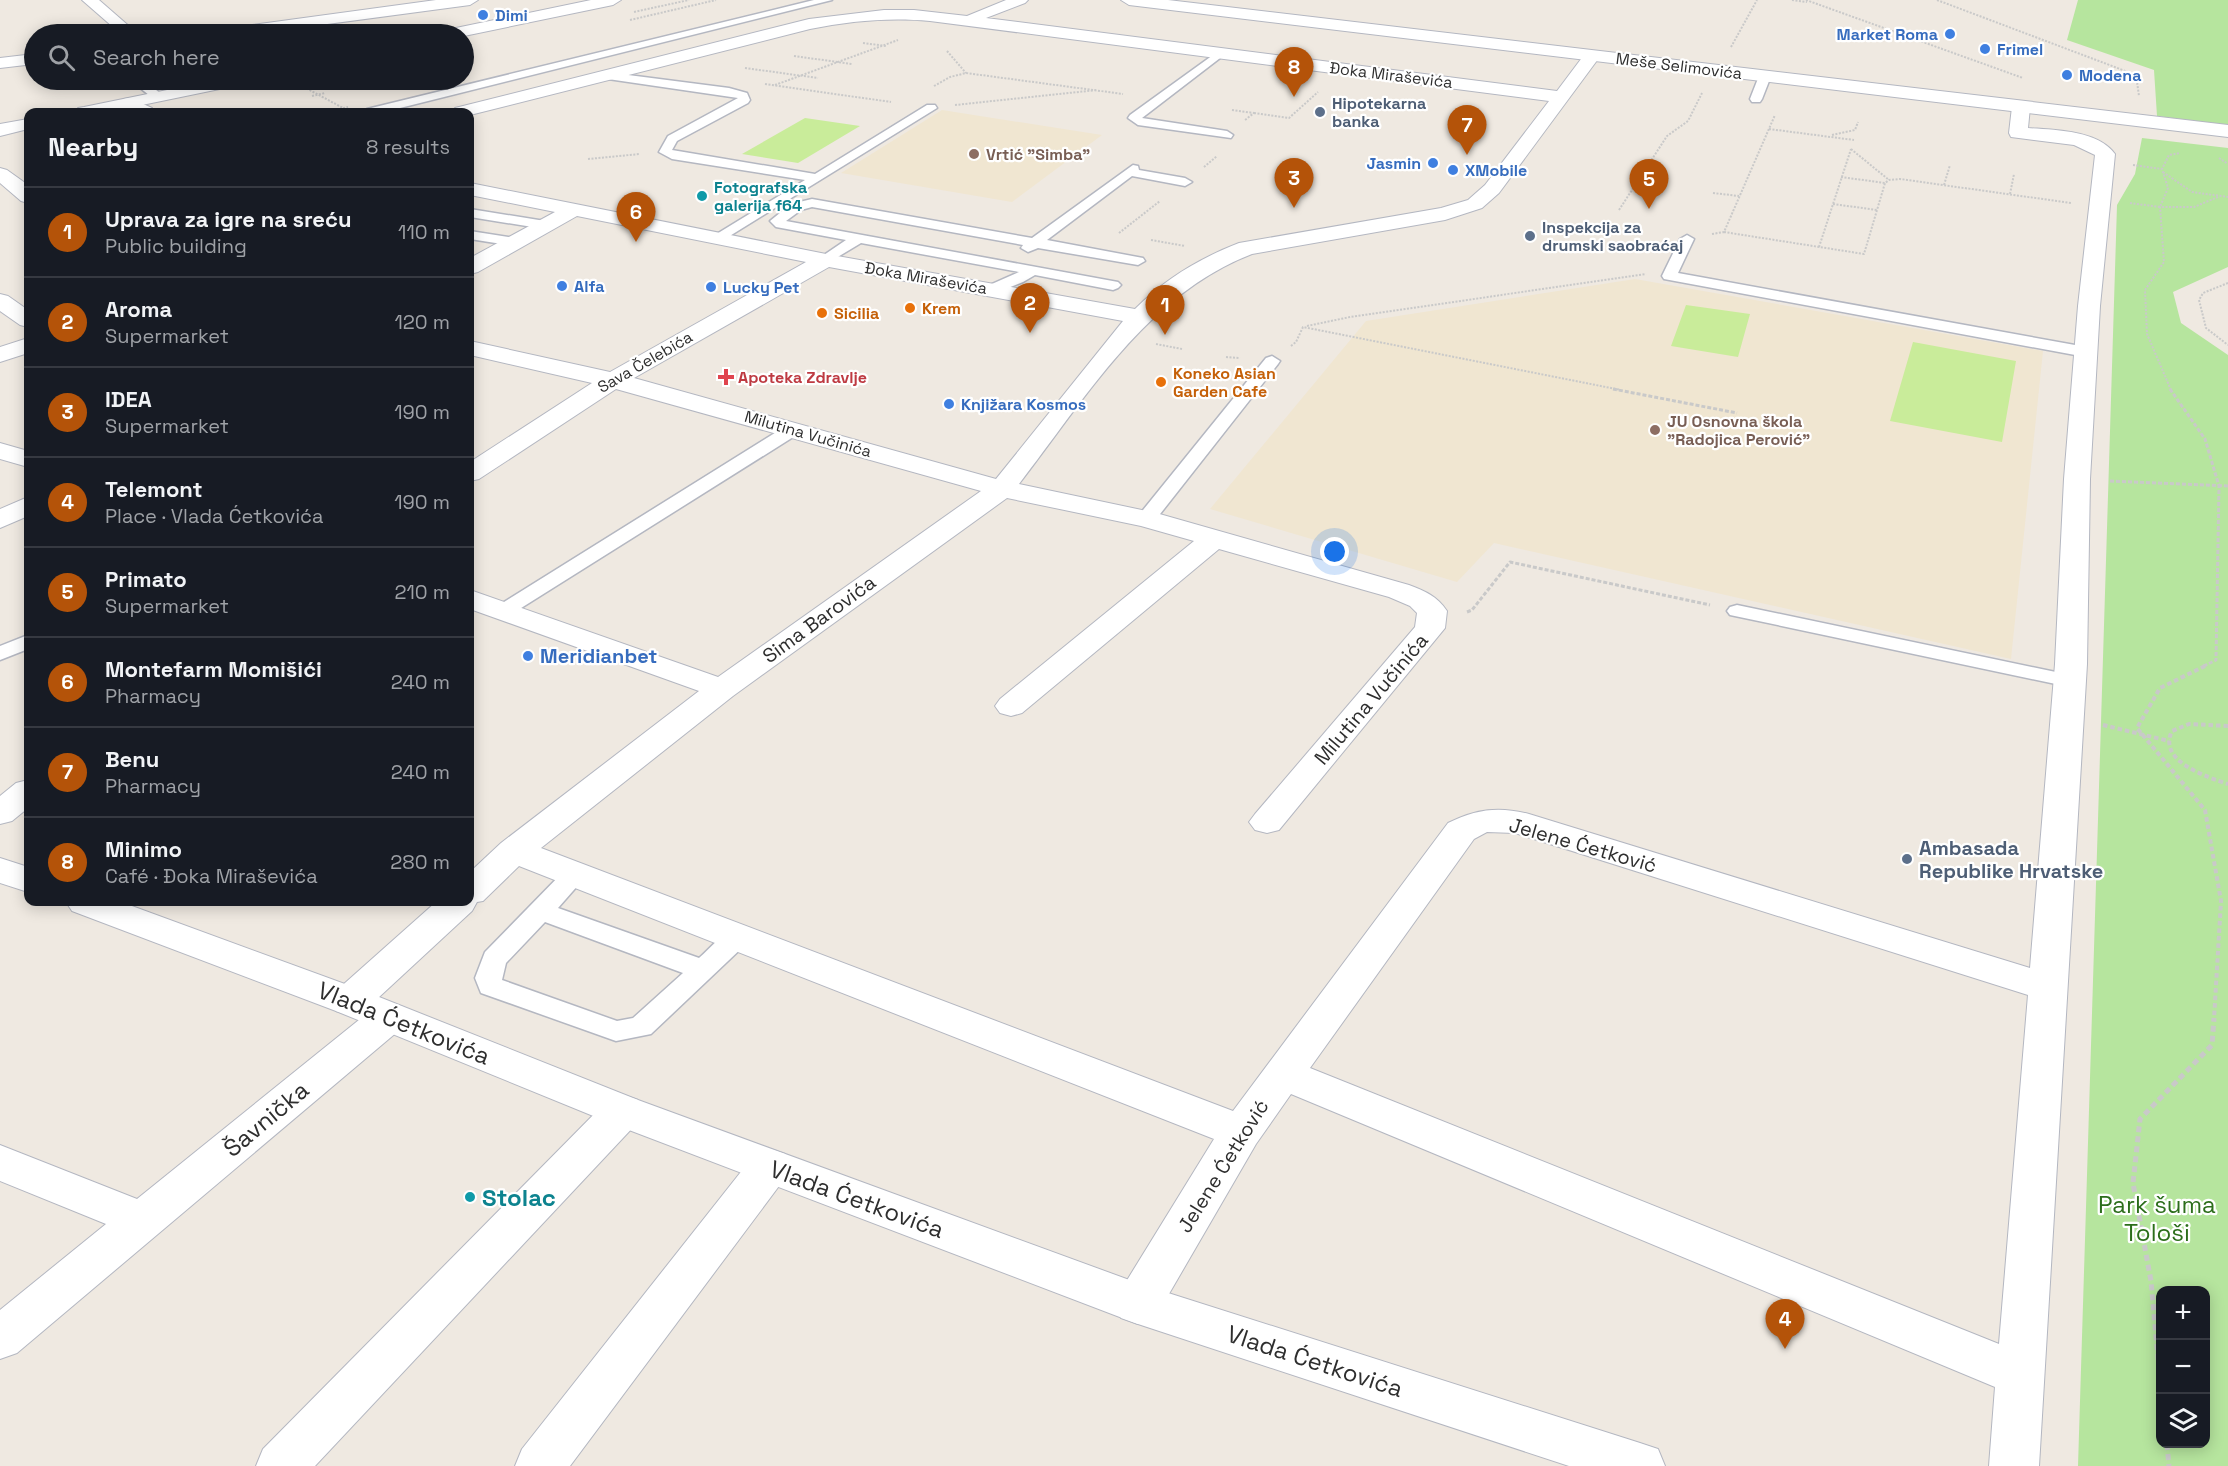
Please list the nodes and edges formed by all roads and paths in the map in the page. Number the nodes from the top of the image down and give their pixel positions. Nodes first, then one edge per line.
1 (90, 0) edge
2 (380, 0) edge
3 (470, 0) edge
4 (613, 0) edge
5 (689, 0) edge
6 (827, 0) edge
7 (986, 0) edge
8 (1020, 0) edge
9 (1129, 0) edge
10 (1757, 0) edge
11 (1792, 0) edge
12 (1806, 0) edge
13 (1938, 0) edge
14 (1811, 2) junction
15 (314, 4) dead end
16 (399, 10) junction
17 (642, 10) dead end
18 (346, 18) junction
19 (974, 19) junction
20 (744, 21) junction
21 (118, 24) edge
22 (300, 24) edge
23 (361, 24) edge
24 (474, 29) edge
25 (778, 32) junction
26 (886, 46) dead end
27 (947, 51) dead end
28 (1220, 53) junction
29 (788, 55) dead end
30 (1593, 55) junction
31 (24, 60) edge
32 (841, 62) junction
33 (0, 63) edge
34 (852, 64) dead end
35 (744, 68) dead end
36 (1721, 71) junction
37 (966, 73) junction
38 (2136, 75) dead end
39 (605, 76) junction
40 (802, 76) junction
41 (1765, 76) junction
42 (818, 78) dead end
43 (2032, 82) dead end
44 (764, 84) dead end
45 (774, 85) junction
46 (474, 88) edge
47 (1320, 89) dead end
48 (150, 90) edge
49 (189, 90) edge
50 (309, 90) edge
51 (465, 90) edge
52 (1097, 90) junction
53 (325, 93) dead end
54 (318, 95) junction
55 (1128, 95) dead end
56 (159, 96) junction
57 (312, 96) dead end
58 (743, 96) junction
59 (1562, 97) junction
60 (1756, 99) dead end
61 (130, 103) junction
62 (906, 104) junction
63 (400, 106) junction
64 (2021, 107) junction
65 (104, 108) edge
66 (139, 108) edge
67 (343, 108) dead end
68 (390, 108) edge
69 (405, 108) edge
70 (931, 108) junction
71 (474, 109) edge
72 (1232, 110) dead end
73 (1776, 112) dead end
74 (1254, 113) junction
75 (1858, 122) dead end
76 (24, 125) edge
77 (1769, 129) junction
78 (0, 130) edge
79 (2228, 131) edge
80 (1227, 135) joint
81 (1826, 136) junction
82 (1854, 140) dead end
83 (2189, 151) dead end
84 (664, 152) junction
85 (588, 159) dead end
86 (2128, 164) dead end
87 (1950, 165) dead end
88 (2161, 170) junction
89 (0, 174) edge
90 (2014, 174) dead end
91 (1841, 177) junction
92 (817, 178) junction
93 (1890, 180) junction
94 (2174, 181) junction
95 (1185, 182) dead end
96 (1638, 182) junction
97 (1885, 183) junction
98 (2166, 183) junction
99 (1655, 184) dead end
100 (1944, 185) junction
101 (474, 190) edge
102 (24, 193) edge
103 (1713, 193) dead end
104 (2010, 194) junction
105 (24, 195) edge
106 (1739, 196) junction
107 (2218, 197) junction
108 (2228, 197) edge
109 (0, 200) edge
110 (1833, 204) junction
111 (2112, 205) junction
112 (2160, 207) junction
113 (575, 209) junction
114 (1619, 210) dead end
115 (1877, 210) junction
116 (474, 214) edge
117 (545, 225) junction
118 (1724, 232) junction
119 (474, 236) edge
120 (720, 238) junction
121 (859, 238) junction
122 (1687, 239) joint
123 (514, 242) junction
124 (1035, 243) junction
125 (1819, 247) junction
126 (826, 260) junction
127 (1138, 261) dead end
128 (474, 265) edge
129 (1005, 265) junction
130 (1033, 270) junction
131 (1669, 276) junction
132 (2228, 283) edge
133 (1113, 285) dead end
134 (990, 290) junction
135 (0, 301) edge
136 (24, 317) edge
137 (1139, 317) junction
138 (1303, 327) junction
139 (2228, 345) edge
140 (24, 346) edge
141 (474, 349) edge
142 (2086, 352) junction
143 (0, 355) edge
144 (1226, 357) dead end
145 (1272, 361) junction
146 (613, 380) junction
147 (1737, 413) dead end
148 (792, 430) junction
149 (0, 450) edge
150 (24, 458) edge
151 (474, 469) edge
152 (2077, 479) junction
153 (2219, 486) junction
154 (2228, 486) edge
155 (1002, 489) junction
156 (24, 507) edge
157 (1146, 519) junction
158 (0, 520) edge
159 (1214, 539) junction
160 (474, 600) edge
161 (503, 611) junction
162 (1737, 611) joint
163 (1430, 628) junction
164 (24, 643) edge
165 (0, 654) edge
166 (2070, 681) junction
167 (722, 689) junction
168 (1011, 706) dead end
169 (2097, 723) dead end
170 (2228, 726) edge
171 (2169, 741) junction
172 (2228, 784) edge
173 (24, 794) edge
174 (0, 813) edge
175 (1267, 822) dead end
176 (514, 851) junction
177 (0, 870) edge
178 (575, 875) junction
179 (24, 879) edge
180 (474, 888) edge
181 (96, 906) edge
182 (455, 906) edge
183 (540, 911) junction
184 (737, 938) junction
185 (703, 970) junction
186 (2047, 987) junction
187 (350, 1001) junction
188 (389, 1017) junction
189 (1284, 1074) junction
190 (623, 1111) junction
191 (1241, 1132) junction
192 (0, 1162) edge
193 (770, 1166) junction
194 (144, 1221) junction
195 (1138, 1304) junction
196 (0, 1338) edge
197 (2156, 1340) edge
198 (2020, 1375) junction
199 (2167, 1448) edge
200 (281, 1466) edge
201 (540, 1466) edge
202 (1640, 1466) edge
203 (2014, 1466) edge
204 (2169, 1466) edge

1 - 21 street
2 - 16 street
3 - 16 street
4 - 24 street
5 - 17 path
6 - 20 lane
7 - 19 street
8 - 19 street
9 - 30 street, Meše Selimovića
10 - 36 path
11 - 14 path
12 - 14 path
13 - 38 path
14 - 43 path
15 - 18 street
16 - 18 street
18 - 22 street
18 - 23 street
19 - 25 street, Đoka Miraševića
19 - 28 street, Đoka Miraševića
20 - 25 lane
20 - 46 lane
25 - 39 street, Đoka Miraševića
26 - 32 path
27 - 37 path
28 - 59 street, Đoka Miraševića
28 - 80 lane
29 - 32 path
30 - 36 street, Meše Selimovića
30 - 59 street
31 - 33 street
32 - 34 path
32 - 40 path
35 - 40 path
36 - 41 street, Meše Selimovića
36 - 96 path
37 - 52 path
37 - 62 path
39 - 58 lane
39 - 71 street, Đoka Miraševića
40 - 42 path
40 - 45 path
41 - 60 lane
41 - 64 street, Meše Selimovića
44 - 45 path
45 - 58 path
45 - 62 path
47 - 74 path
48 - 56 lane
49 - 56 street
50 - 54 path
51 - 63 lane
52 - 55 path
52 - 70 path
53 - 54 path
54 - 57 path
54 - 67 path
56 - 61 street
58 - 84 lane
59 - 137 street
61 - 65 street
61 - 66 street
62 - 70 path
63 - 68 lane
63 - 69 lane
64 - 79 street, Meše Selimovića
64 - 111 street
70 - 92 lane
72 - 74 path
73 - 77 path
74 - 80 path
75 - 81 path
76 - 78 street
77 - 81 path
77 - 106 path
81 - 82 path
83 - 88 path
84 - 85 path
84 - 92 lane
86 - 88 path
87 - 100 path
88 - 94 path
88 - 98 path
89 - 102 street
90 - 104 path
91 - 93 path
91 - 97 path
91 - 110 path
92 - 120 lane
93 - 97 path
93 - 100 path
94 - 98 path
94 - 107 path
95 - 124 lane
96 - 99 path
96 - 114 path
97 - 115 path
98 - 112 path
100 - 104 path
101 - 113 street, Đoka Miraševića
103 - 106 path
104 - 111 path
105 - 109 street
106 - 118 path
107 - 108 path
107 - 112 path
110 - 115 path
110 - 125 path
111 - 112 path
111 - 142 street
112 - 153 path
113 - 117 street
113 - 120 street, Đoka Miraševića
115 - 125 path
116 - 117 lane
117 - 123 street
118 - 122 path
118 - 125 path
119 - 123 lane
120 - 126 street, Đoka Miraševića
121 - 124 lane
121 - 126 lane
121 - 129 lane
122 - 131 lane
123 - 128 street
124 - 127 lane
124 - 129 lane
126 - 134 street, Đoka Miraševića
126 - 146 street, Sava Čelebića
129 - 130 lane
130 - 133 lane
130 - 134 lane
131 - 138 path
131 - 142 lane
132 - 139 path
134 - 137 street, Đoka Miraševića
135 - 136 street
137 - 155 street, Sima Barovića
138 - 145 path
138 - 147 path
140 - 143 street
141 - 146 street, Milutina Vučinića
142 - 152 street
144 - 145 path
145 - 157 lane
146 - 148 street, Milutina Vučinića
146 - 151 street, Sava Čelebića
148 - 155 street, Milutina Vučinića
148 - 161 lane
149 - 150 street
152 - 153 path
152 - 166 street
153 - 154 path
153 - 197 path
155 - 157 street, Milutina Vučinića
155 - 167 street, Sima Barovića
156 - 158 street
157 - 159 street, Milutina Vučinića
159 - 163 street, Milutina Vučinića
159 - 168 street
160 - 161 street
161 - 167 street
162 - 163 path
162 - 166 lane
163 - 175 street, Milutina Vučinića
164 - 165 lane
166 - 186 street
167 - 176 street, Sima Barovića
169 - 171 path
170 - 171 path
171 - 172 path
173 - 174 street
176 - 178 street
176 - 180 street, Sima Barovića
177 - 179 street
178 - 183 lane
178 - 184 street
181 - 187 street, Vlada Ćetkovića
182 - 187 street
183 - 185 lane
183 - 185 lane
184 - 185 lane
184 - 191 street
186 - 189 street, Jelene Ćetković
186 - 198 street
187 - 188 street, Vlada Ćetkovića
188 - 190 street, Vlada Ćetkovića
188 - 194 street, Šavnička
189 - 191 street, Jelene Ćetković
189 - 198 street
190 - 193 street, Vlada Ćetkovića
190 - 200 street
191 - 195 street, Jelene Ćetković
192 - 194 street
193 - 195 street, Vlada Ćetkovića
193 - 201 street
194 - 196 street, Šavnička
195 - 202 street, Vlada Ćetkovića
198 - 203 street
199 - 204 path

